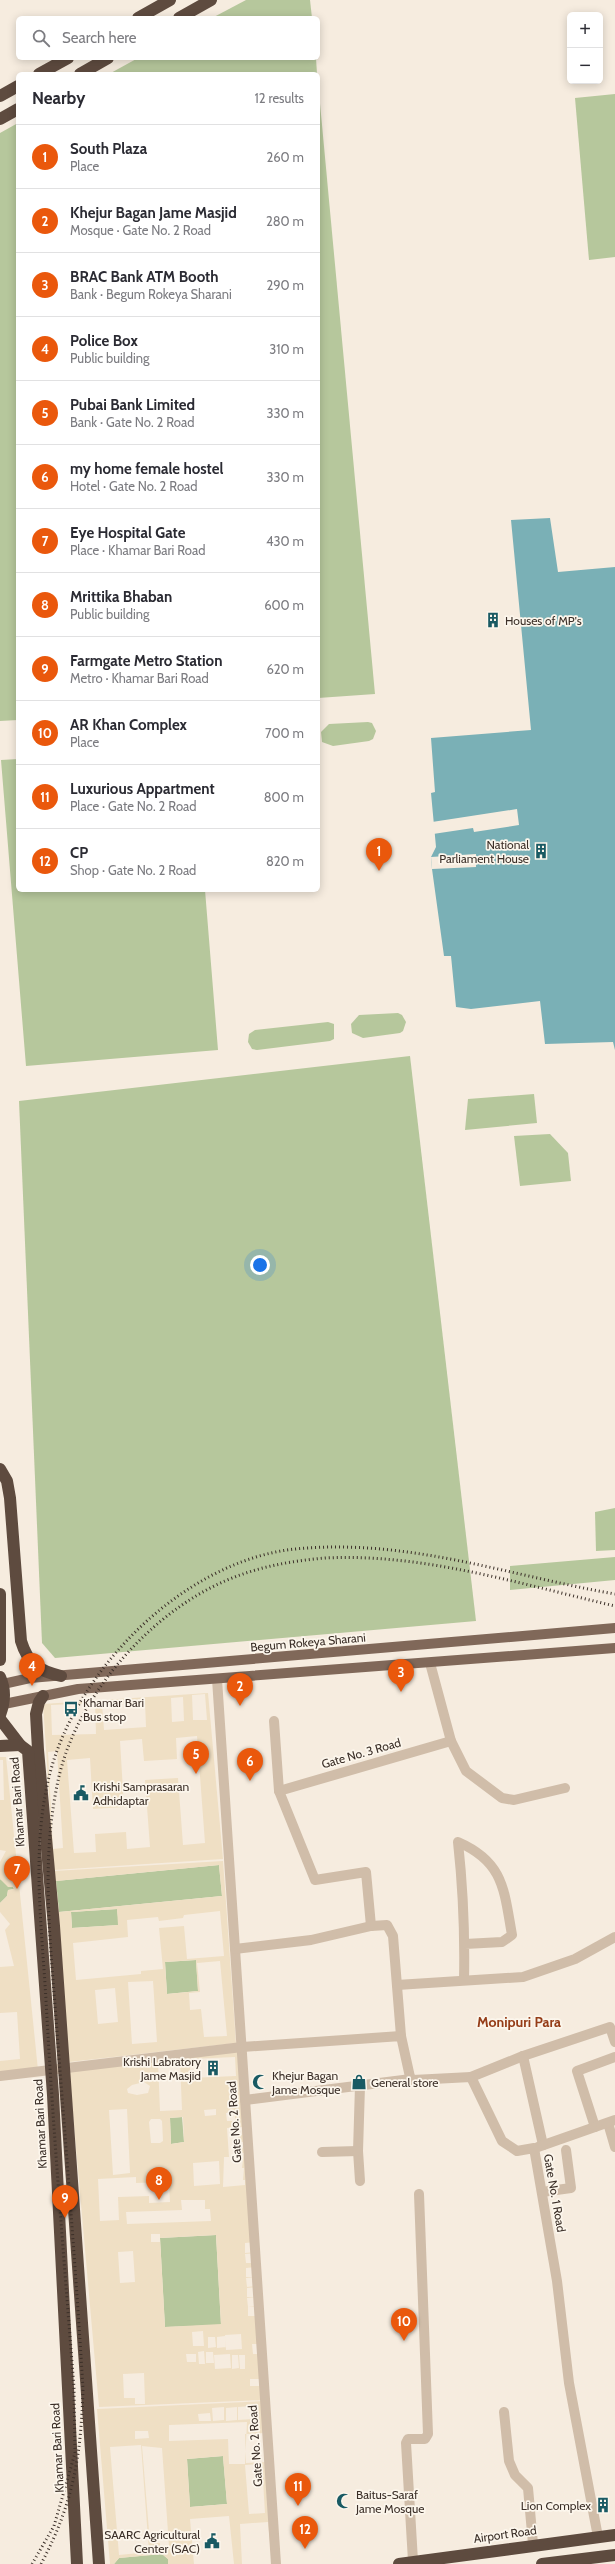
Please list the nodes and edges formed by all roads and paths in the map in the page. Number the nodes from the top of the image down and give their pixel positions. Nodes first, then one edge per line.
1 (170, 0) edge
2 (211, 0) edge
3 (142, 16) edge
4 (183, 16) edge
5 (64, 60) edge
6 (104, 60) edge
7 (43, 72) edge
8 (84, 72) edge
9 (16, 87) edge
10 (0, 96) edge
11 (16, 110) edge
12 (0, 119) edge
13 (0, 1469) edge
14 (0, 1594) edge
15 (615, 1628) edge
16 (615, 1648) edge
17 (0, 1660) edge
18 (430, 1662) junction
19 (61, 1676) junction
20 (218, 1679) junction
21 (1, 1680) edge
22 (43, 1696) junction
23 (2, 1709) edge
24 (0, 1719) edge
25 (274, 1721) dead end
26 (451, 1741) junction
27 (20, 1745) junction
28 (0, 1746) edge
29 (565, 1788) dead end
30 (280, 1791) junction
31 (371, 1926) junction
32 (615, 1937) edge
33 (464, 1944) junction
34 (235, 1949) junction
35 (464, 1980) junction
36 (397, 1985) junction
37 (401, 2036) junction
38 (615, 2042) edge
39 (242, 2047) junction
40 (523, 2056) junction
41 (615, 2056) edge
42 (64, 2068) junction
43 (51, 2072) junction
44 (0, 2076) edge
45 (471, 2077) junction
46 (411, 2079) junction
47 (360, 2086) junction
48 (245, 2100) junction
49 (611, 2121) edge
50 (595, 2127) junction
51 (538, 2147) junction
52 (615, 2147) edge
53 (566, 2150) dead end
54 (358, 2151) junction
55 (322, 2152) dead end
56 (360, 2181) dead end
57 (542, 2192) junction
58 (418, 2194) dead end
59 (504, 2412) dead end
60 (615, 2535) edge
61 (598, 2537) junction
62 (533, 2544) junction
63 (615, 2556) edge
64 (413, 2561) junction
65 (560, 2563) edge
66 (76, 2564) edge
67 (99, 2564) edge
68 (276, 2564) edge
69 (399, 2564) edge
70 (542, 2564) edge

1 - 3 highway
2 - 4 highway
5 - 7 highway
6 - 8 highway
9 - 10 highway
11 - 12 highway
13 - 19 highway
14 - 17 highway
15 - 19 main road, Begum Rokeya Sharani
16 - 18 main road
18 - 20 main road
18 - 26 street
19 - 21 main road, Begum Rokeya Sharani
20 - 22 main road
20 - 34 street, Gate No. 2 Road
21 - 23 highway
22 - 23 main road
22 - 42 highway
24 - 27 highway, Khamar Bari Road
25 - 30 street
26 - 29 street
26 - 30 street, Gate No. 3 Road
27 - 28 highway
27 - 43 highway, Khamar Bari Road
30 - 31 street
31 - 34 street
31 - 36 street
32 - 35 street
33 - 33 street
33 - 35 street
34 - 39 street, Gate No. 2 Road
35 - 36 street
36 - 37 street
37 - 39 street
37 - 46 street
38 - 40 street
39 - 42 street
39 - 48 street, Gate No. 2 Road
40 - 45 street
40 - 51 street
41 - 50 street
42 - 43 street
42 - 67 highway
43 - 44 street
43 - 66 highway, Khamar Bari Road
45 - 46 street
45 - 51 street, Gate No. 1 Road
46 - 47 street
47 - 48 street
47 - 54 street
48 - 68 street, Gate No. 2 Road
49 - 50 street
49 - 52 street
50 - 51 street
51 - 57 street, Gate No. 1 Road
53 - 57 street
54 - 55 street
54 - 56 street
57 - 61 street, Gate No. 1 Road
58 - 64 street
59 - 62 street
60 - 61 highway, Airport Road
61 - 62 highway, Airport Road
62 - 64 highway, Airport Road
63 - 65 highway
64 - 69 highway, Airport Road
65 - 70 highway

